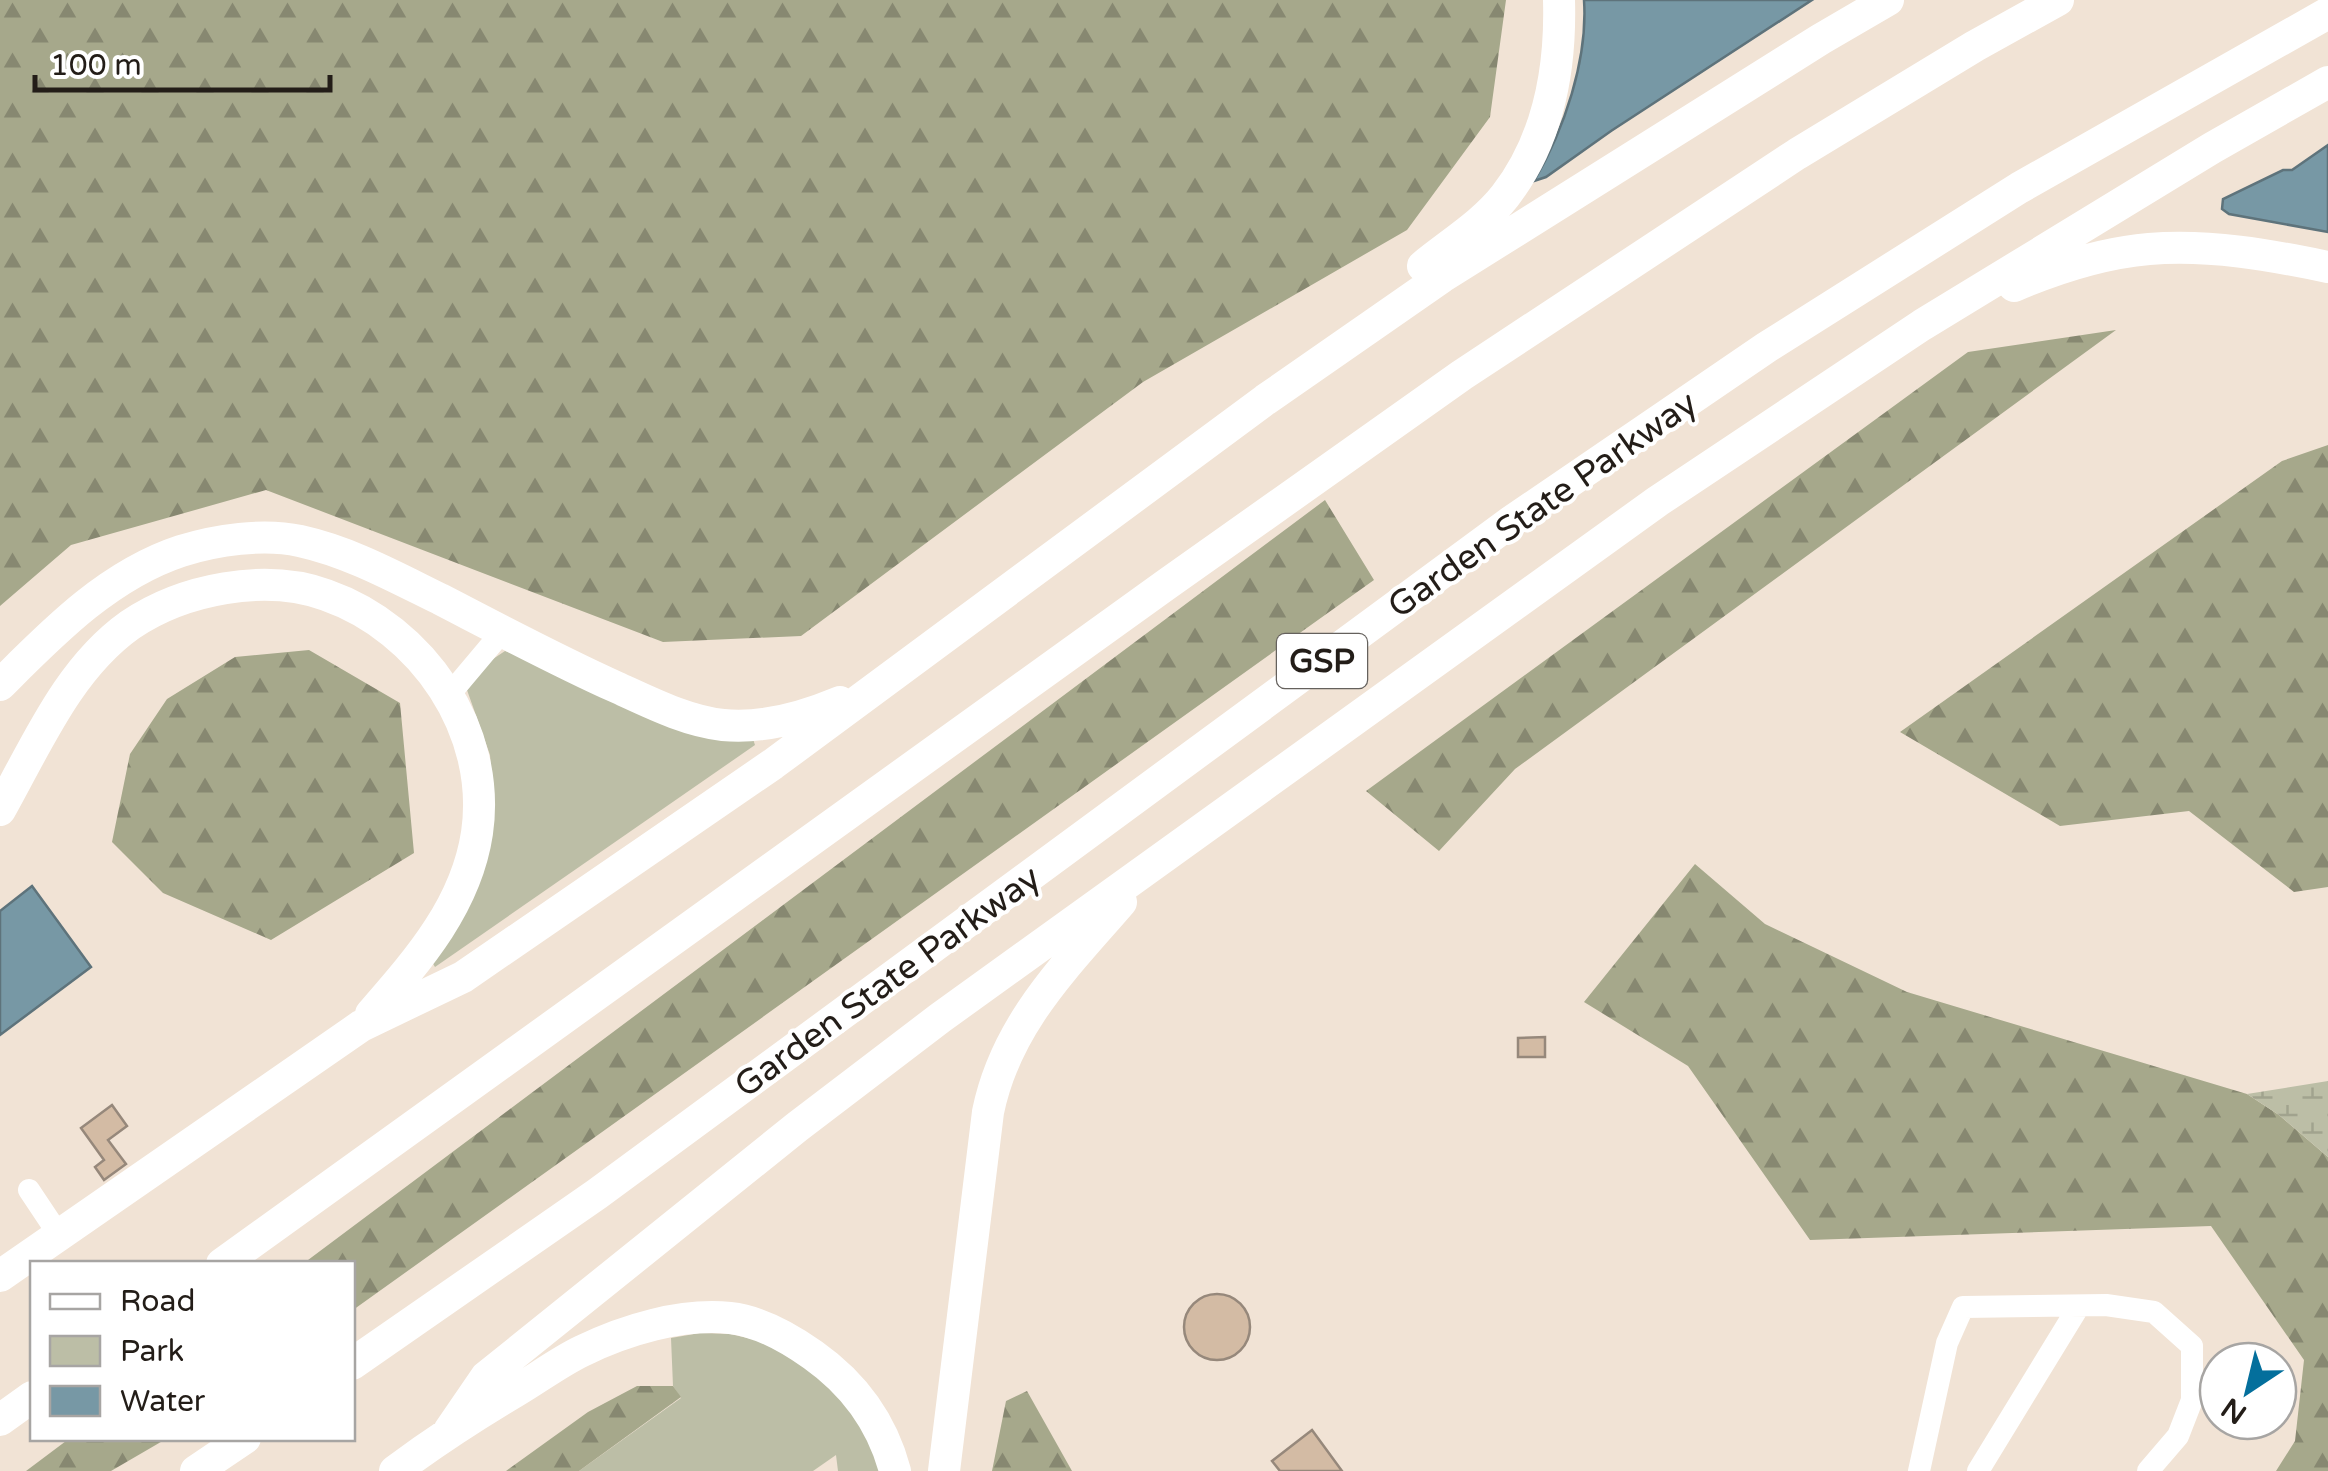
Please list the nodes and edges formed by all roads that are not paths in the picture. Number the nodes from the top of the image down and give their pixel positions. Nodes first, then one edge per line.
1 (1560, 0) edge
2 (1888, 0) edge
3 (2058, 0) edge
4 (2328, 13) edge
5 (2328, 82) edge
6 (2328, 267) edge
7 (1922, 325) junction
8 (1265, 400) junction
9 (502, 632) junction
10 (0, 685) edge
11 (877, 687) junction
12 (449, 695) junction
13 (0, 810) edge
14 (1157, 861) junction
15 (361, 1026) junction
16 (29, 1190) dead end
17 (59, 1235) junction
18 (226, 1261) edge
19 (0, 1276) edge
20 (2080, 1306) junction
21 (355, 1362) edge
22 (30, 1399) edge
23 (0, 1420) edge
24 (449, 1432) junction
25 (241, 1441) edge
26 (196, 1471) edge
27 (394, 1471) edge
28 (895, 1471) edge
29 (944, 1471) edge
30 (1919, 1471) edge
31 (1978, 1471) edge
32 (2148, 1471) edge

1 - 8 highway
2 - 8 highway
3 - 18 highway
4 - 21 highway, Garden State Parkway / GSP
5 - 7 highway
6 - 7 highway
7 - 14 highway
8 - 11 highway
9 - 10 highway
9 - 11 highway
9 - 12 lane
11 - 15 highway
12 - 13 highway
12 - 15 highway
14 - 24 highway
14 - 29 highway
15 - 17 highway
16 - 17 lane
17 - 19 highway
20 - 30 lane
20 - 31 lane
20 - 32 lane
22 - 23 highway
24 - 27 highway
24 - 28 highway
25 - 26 highway

